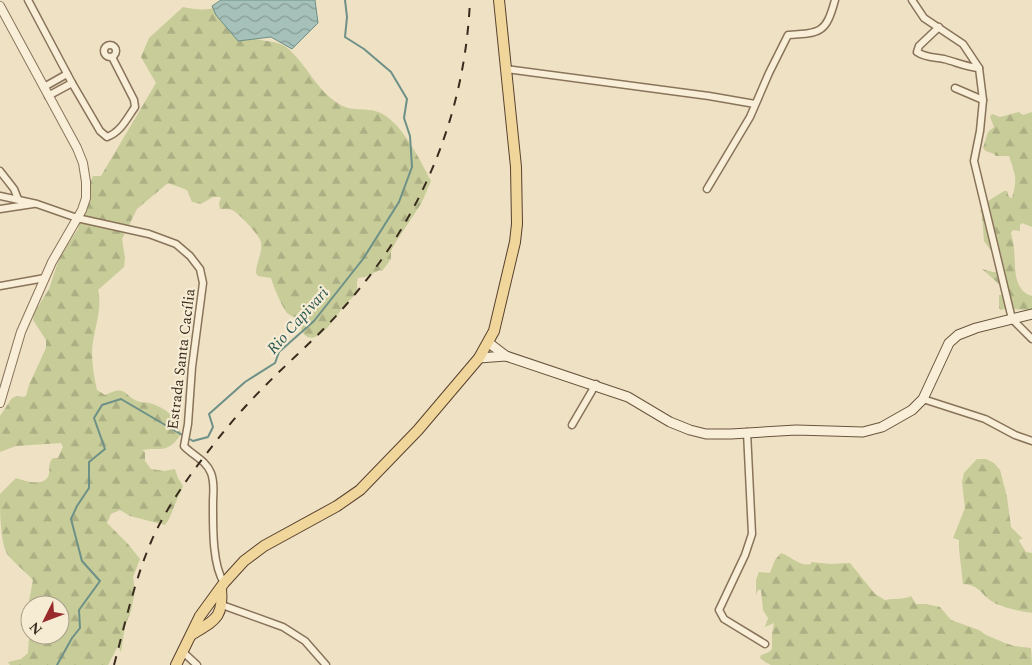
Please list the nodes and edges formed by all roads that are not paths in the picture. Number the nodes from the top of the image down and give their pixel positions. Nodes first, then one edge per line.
1 (28, 0) edge
2 (499, 0) edge
3 (835, 0) edge
4 (912, 0) edge
5 (0, 6) edge
6 (939, 27) junction
7 (112, 57) dead end
8 (506, 68) junction
9 (979, 68) junction
10 (67, 74) junction
11 (72, 83) junction
12 (44, 87) junction
13 (955, 88) dead end
14 (48, 96) junction
15 (983, 100) junction
16 (755, 104) junction
17 (0, 171) edge
18 (707, 189) dead end
19 (0, 196) edge
20 (18, 199) junction
21 (37, 204) junction
22 (0, 209) edge
23 (77, 218) junction
24 (45, 278) junction
25 (0, 286) edge
26 (1032, 314) edge
27 (1012, 319) junction
28 (1032, 340) edge
29 (488, 343) junction
30 (506, 356) junction
31 (479, 358) junction
32 (596, 384) junction
33 (923, 398) junction
34 (0, 403) edge
35 (572, 425) dead end
36 (747, 432) junction
37 (1032, 441) edge
38 (223, 586) junction
39 (210, 602) junction
40 (222, 605) junction
41 (200, 616) junction
42 (208, 624) junction
43 (191, 635) junction
44 (765, 644) dead end
45 (183, 652) junction
46 (176, 665) edge
47 (197, 665) edge
48 (326, 665) edge

1 - 10 street
2 - 8 main road
3 - 16 street
4 - 6 street
5 - 12 street
6 - 9 street
6 - 9 street
7 - 11 street
8 - 16 street
8 - 29 main road
9 - 15 street
10 - 11 street
10 - 12 street
11 - 14 street
12 - 14 street
13 - 15 street
14 - 23 street
15 - 27 street
16 - 18 street
17 - 20 street
19 - 20 street, Estrada Santa Cacília
20 - 21 street, Estrada Santa Cacília
21 - 22 street
21 - 23 street, Estrada Santa Cacília
23 - 24 street
23 - 38 street, Estrada Santa Cacília
24 - 25 street
24 - 34 street
26 - 27 main road
27 - 28 street
27 - 33 main road
29 - 30 main road
29 - 31 main road
30 - 31 main road
30 - 32 main road
31 - 38 main road
32 - 35 street
32 - 36 main road
33 - 36 main road
33 - 37 street
36 - 44 street
38 - 39 main road
38 - 40 main road
39 - 40 main road
39 - 41 main road
40 - 42 main road
40 - 48 street
41 - 42 main road
41 - 43 main road
42 - 43 main road
43 - 45 main road
45 - 46 main road
45 - 47 street

